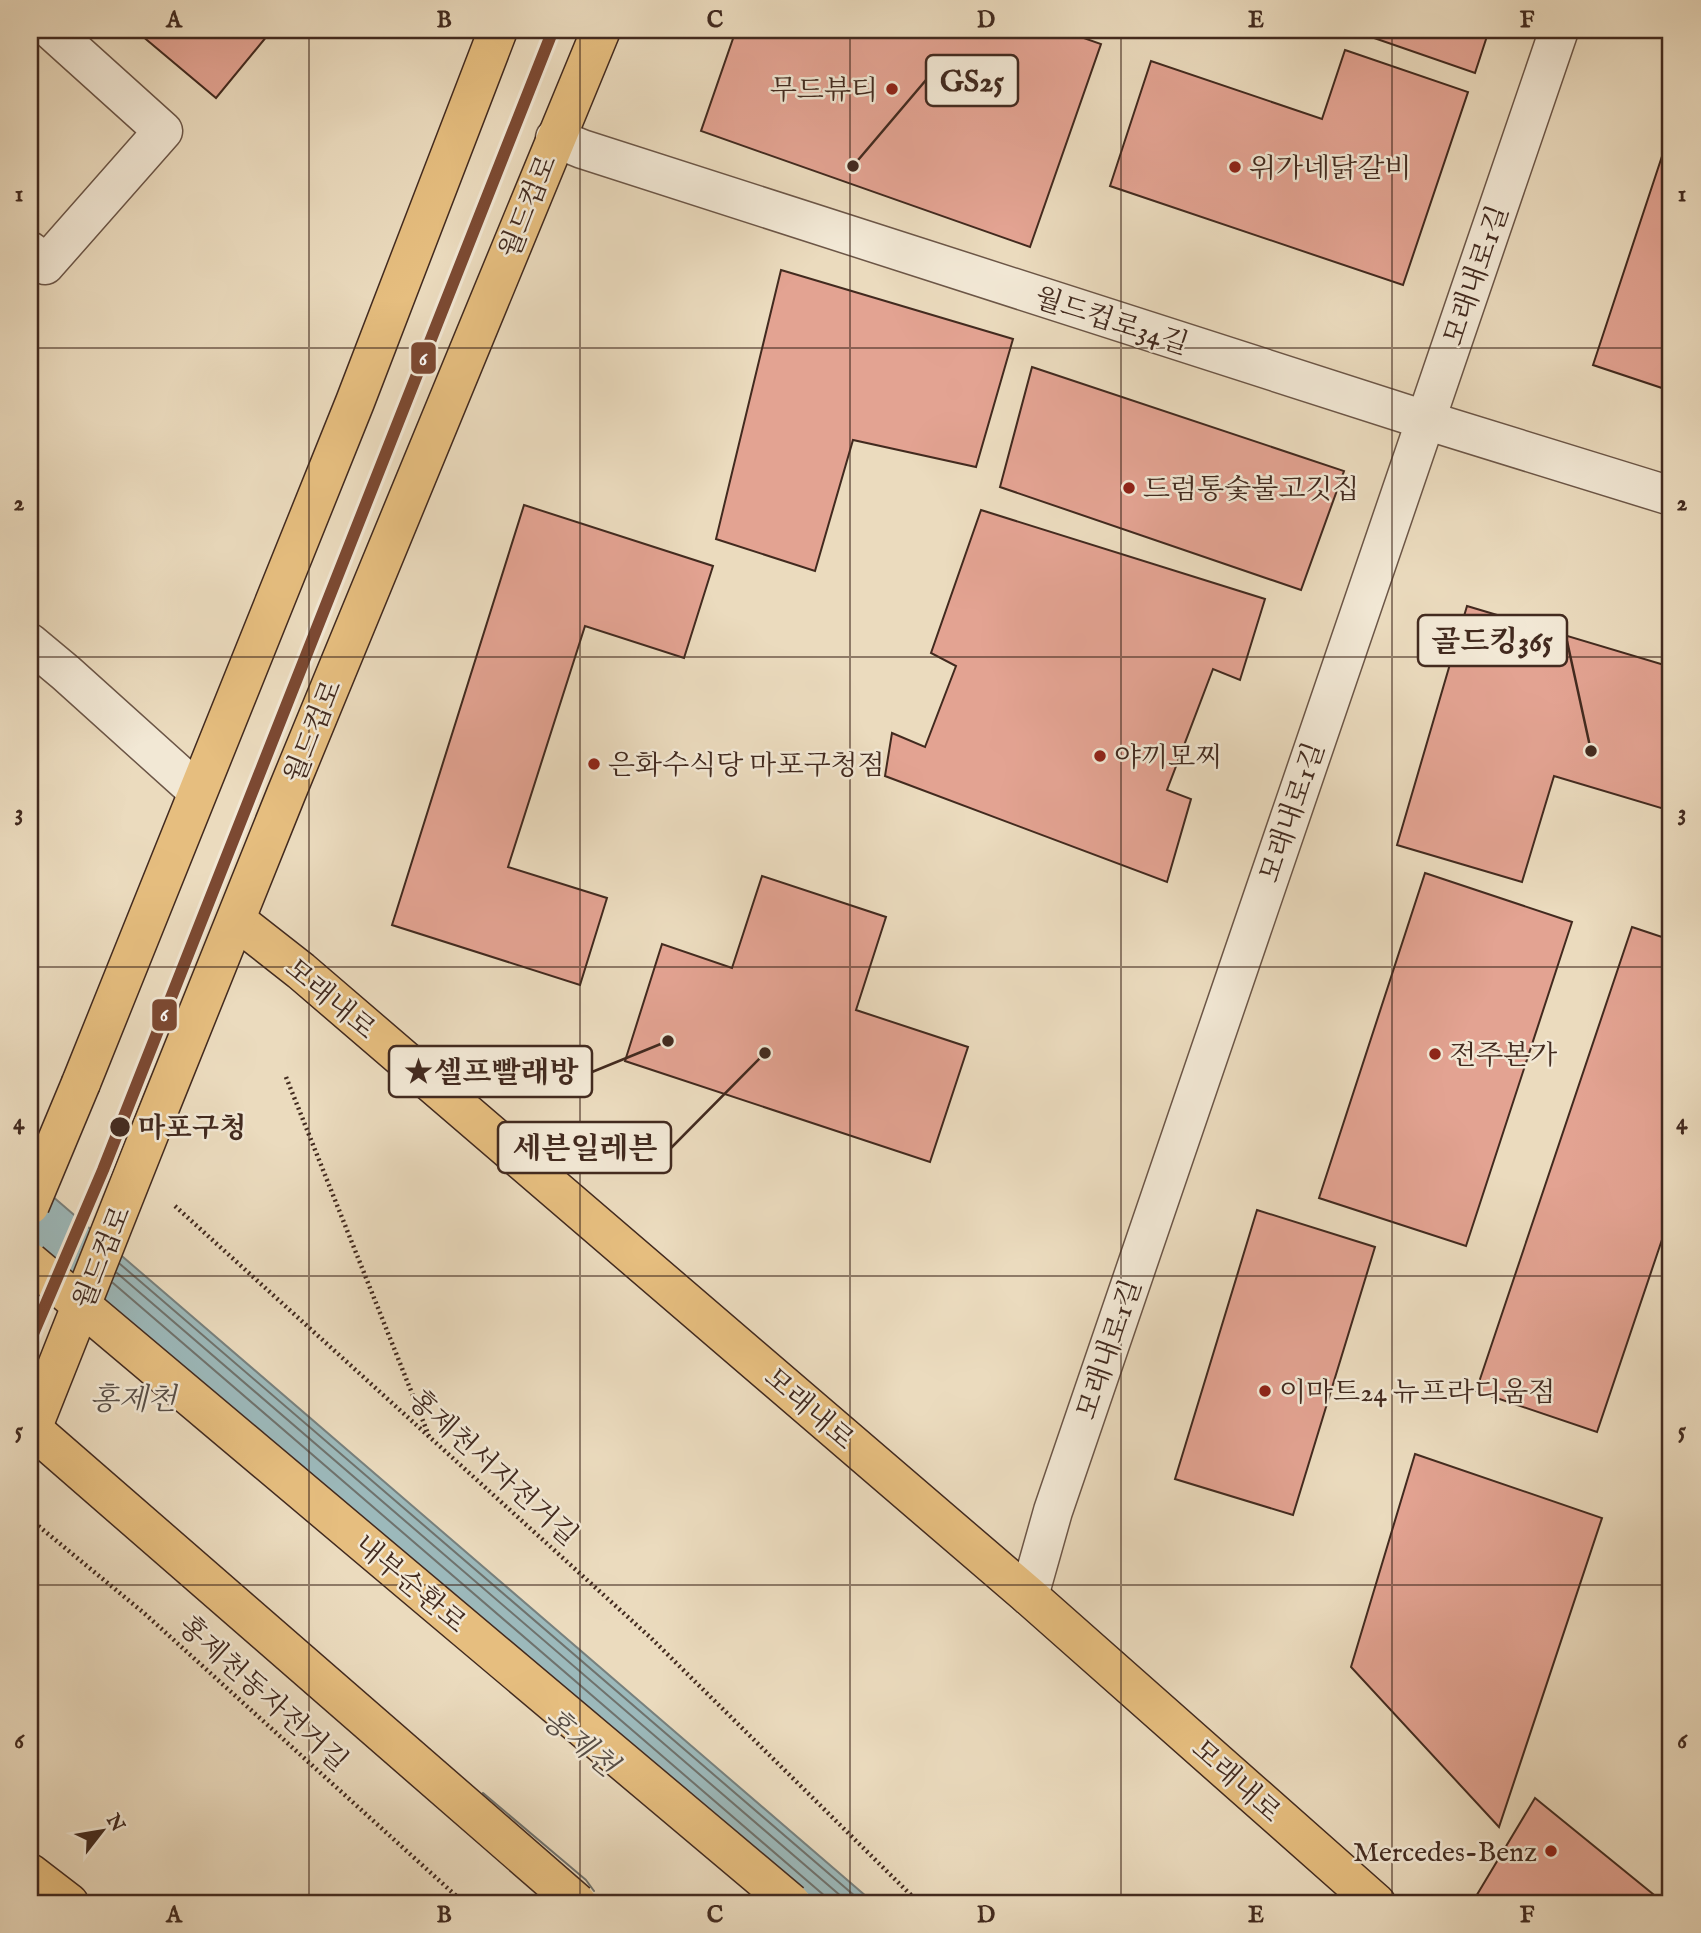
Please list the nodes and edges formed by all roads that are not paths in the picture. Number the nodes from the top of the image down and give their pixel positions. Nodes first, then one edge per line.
1 (51, 30) edge
2 (498, 30) edge
3 (601, 30) edge
4 (1559, 30) edge
5 (555, 138) junction
6 (30, 251) edge
7 (1425, 420) junction
8 (1671, 496) edge
9 (30, 643) edge
10 (197, 792) junction
11 (236, 920) junction
12 (30, 1205) edge
13 (30, 1262) edge
14 (30, 1427) edge
15 (30, 1434) edge
16 (1029, 1596) junction
17 (30, 1873) edge
18 (69, 1903) edge
19 (577, 1903) edge
20 (791, 1903) edge
21 (1376, 1903) edge

1 - 6 street
2 - 10 main road
3 - 5 main road, 월드컵로
4 - 7 street, 모래내로1길
5 - 7 street, 월드컵로34길
5 - 11 main road, 월드컵로
7 - 8 street, 월드컵로34길
7 - 16 street, 모래내로1길
9 - 10 street
10 - 12 main road, bridge
11 - 15 main road, 월드컵로, bridge
11 - 16 main road, 모래내로
13 - 20 main road, 내부순환로, bridge
14 - 19 main road, bridge
16 - 21 main road, 모래내로
17 - 18 main road

